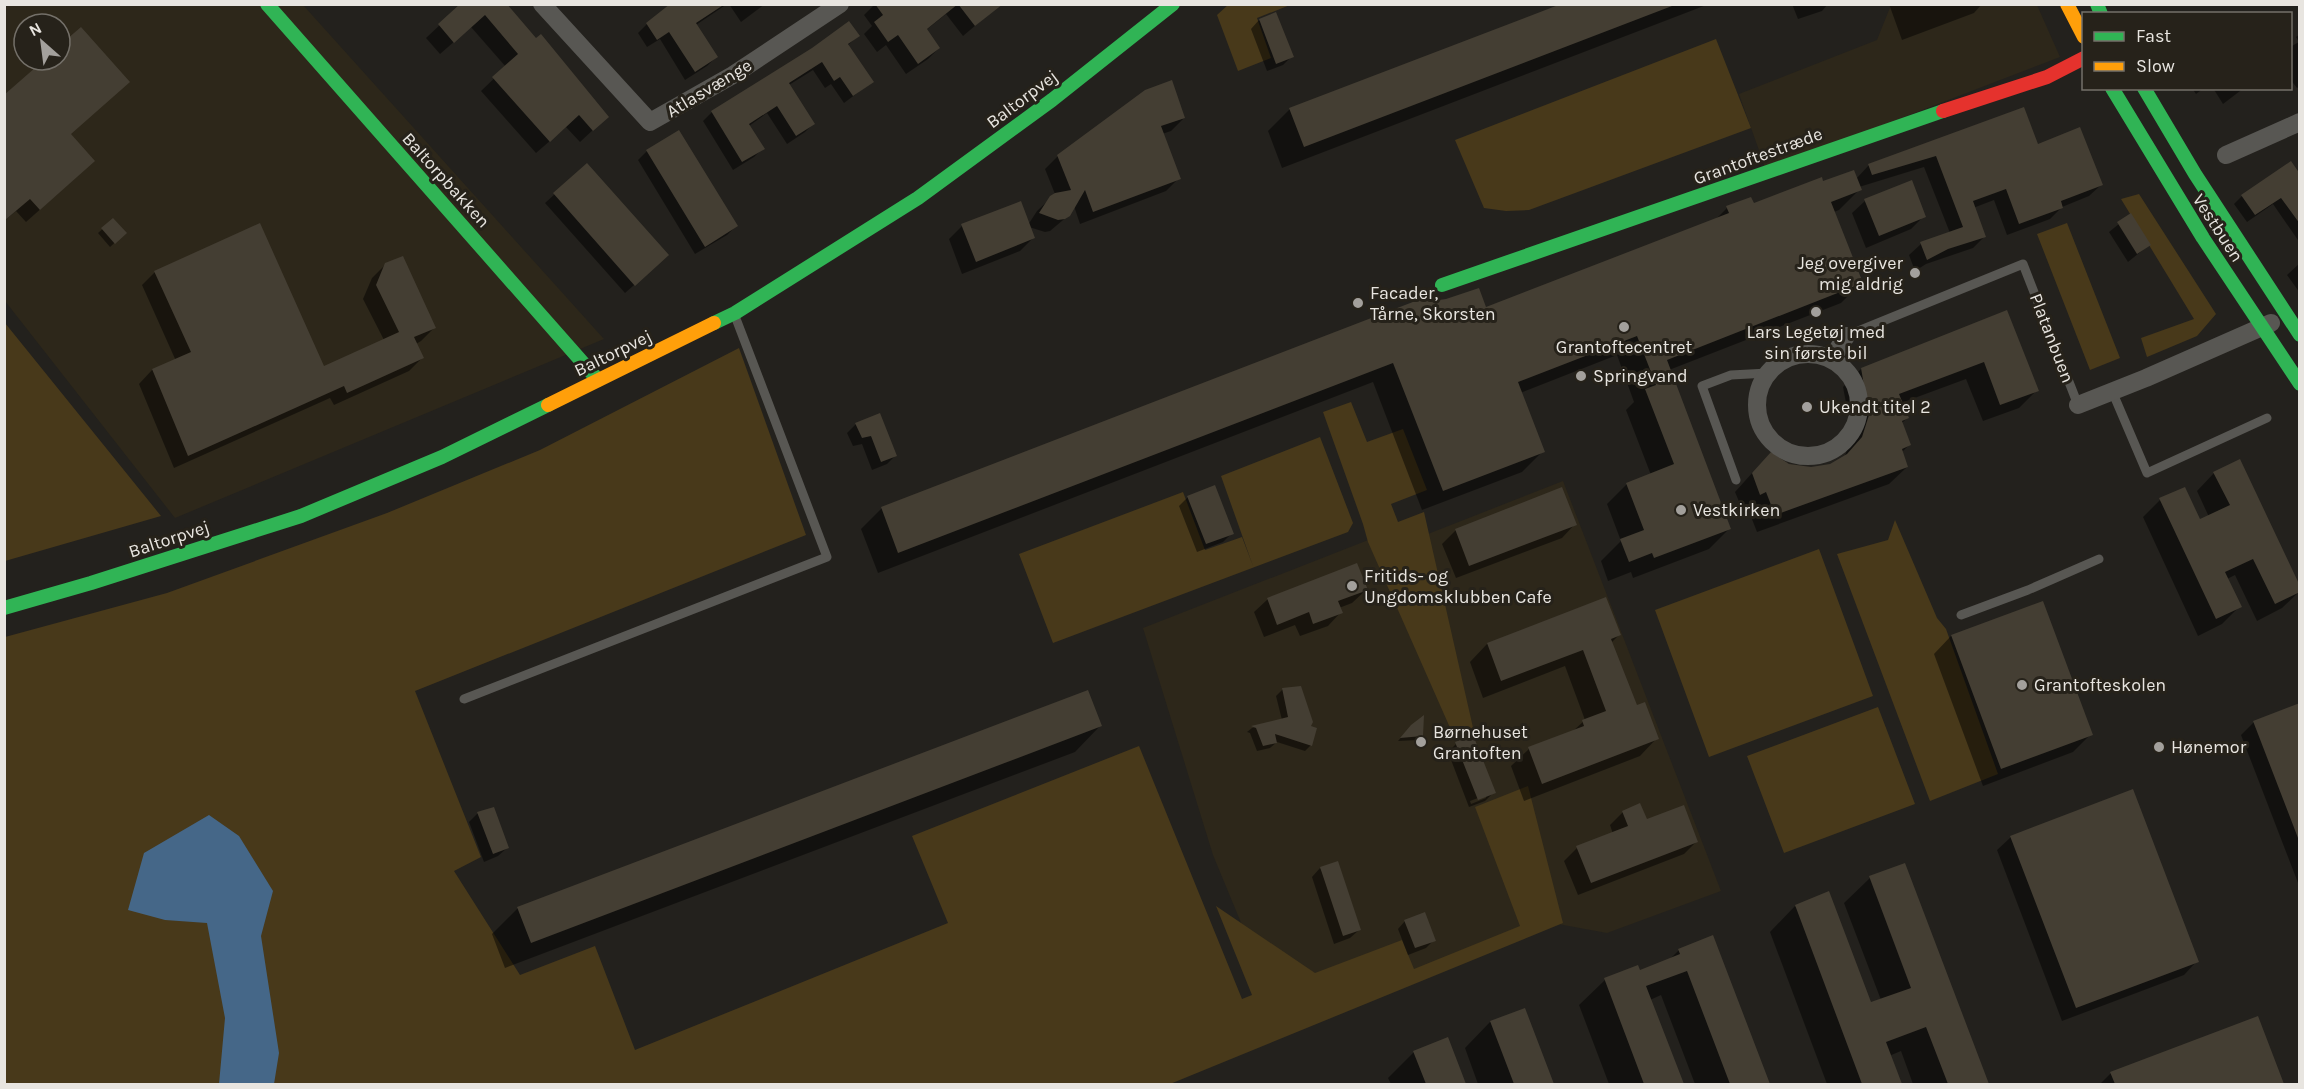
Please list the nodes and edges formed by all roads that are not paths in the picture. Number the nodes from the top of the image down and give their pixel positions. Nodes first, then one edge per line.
1 (267, 4) edge
2 (542, 4) edge
3 (840, 4) edge
4 (1173, 4) edge
5 (2067, 4) edge
6 (2082, 33) edge
7 (2082, 59) edge
8 (2113, 90) edge
9 (2145, 90) edge
10 (2296, 129) edge
11 (2226, 155) dead end
12 (1442, 285) dead end
13 (735, 314) junction
14 (2286, 314) junction
15 (2261, 328) junction
16 (2300, 335) edge
17 (1846, 336) joint
18 (1832, 359) junction
19 (1768, 373) junction
20 (598, 380) junction
21 (2300, 384) edge
22 (2112, 392) junction
23 (2078, 405) joint
24 (2267, 418) dead end
25 (1736, 480) dead end
26 (2098, 559) dead end
27 (4, 608) edge
28 (1961, 615) dead end
29 (464, 699) dead end

1 - 20 street, Baltorpbakken
2 - 3 street, Atlasvænge
4 - 13 street, Baltorpvej
5 - 6 street
7 - 12 street, Grantoftestræde
8 - 15 street, Vestbuen
9 - 14 street, Vestbuen
10 - 11 street
13 - 20 street, Baltorpvej
13 - 29 lane
14 - 15 street, Platanbuen
14 - 16 street, Vestbuen
15 - 21 street, Vestbuen
15 - 22 street, Platanbuen
17 - 18 street, Platanbuen
17 - 23 lane, Platanbuen
18 - 19 street
18 - 19 street
19 - 25 lane
20 - 27 street, Baltorpvej
22 - 23 street, Platanbuen
22 - 24 lane
26 - 28 lane

